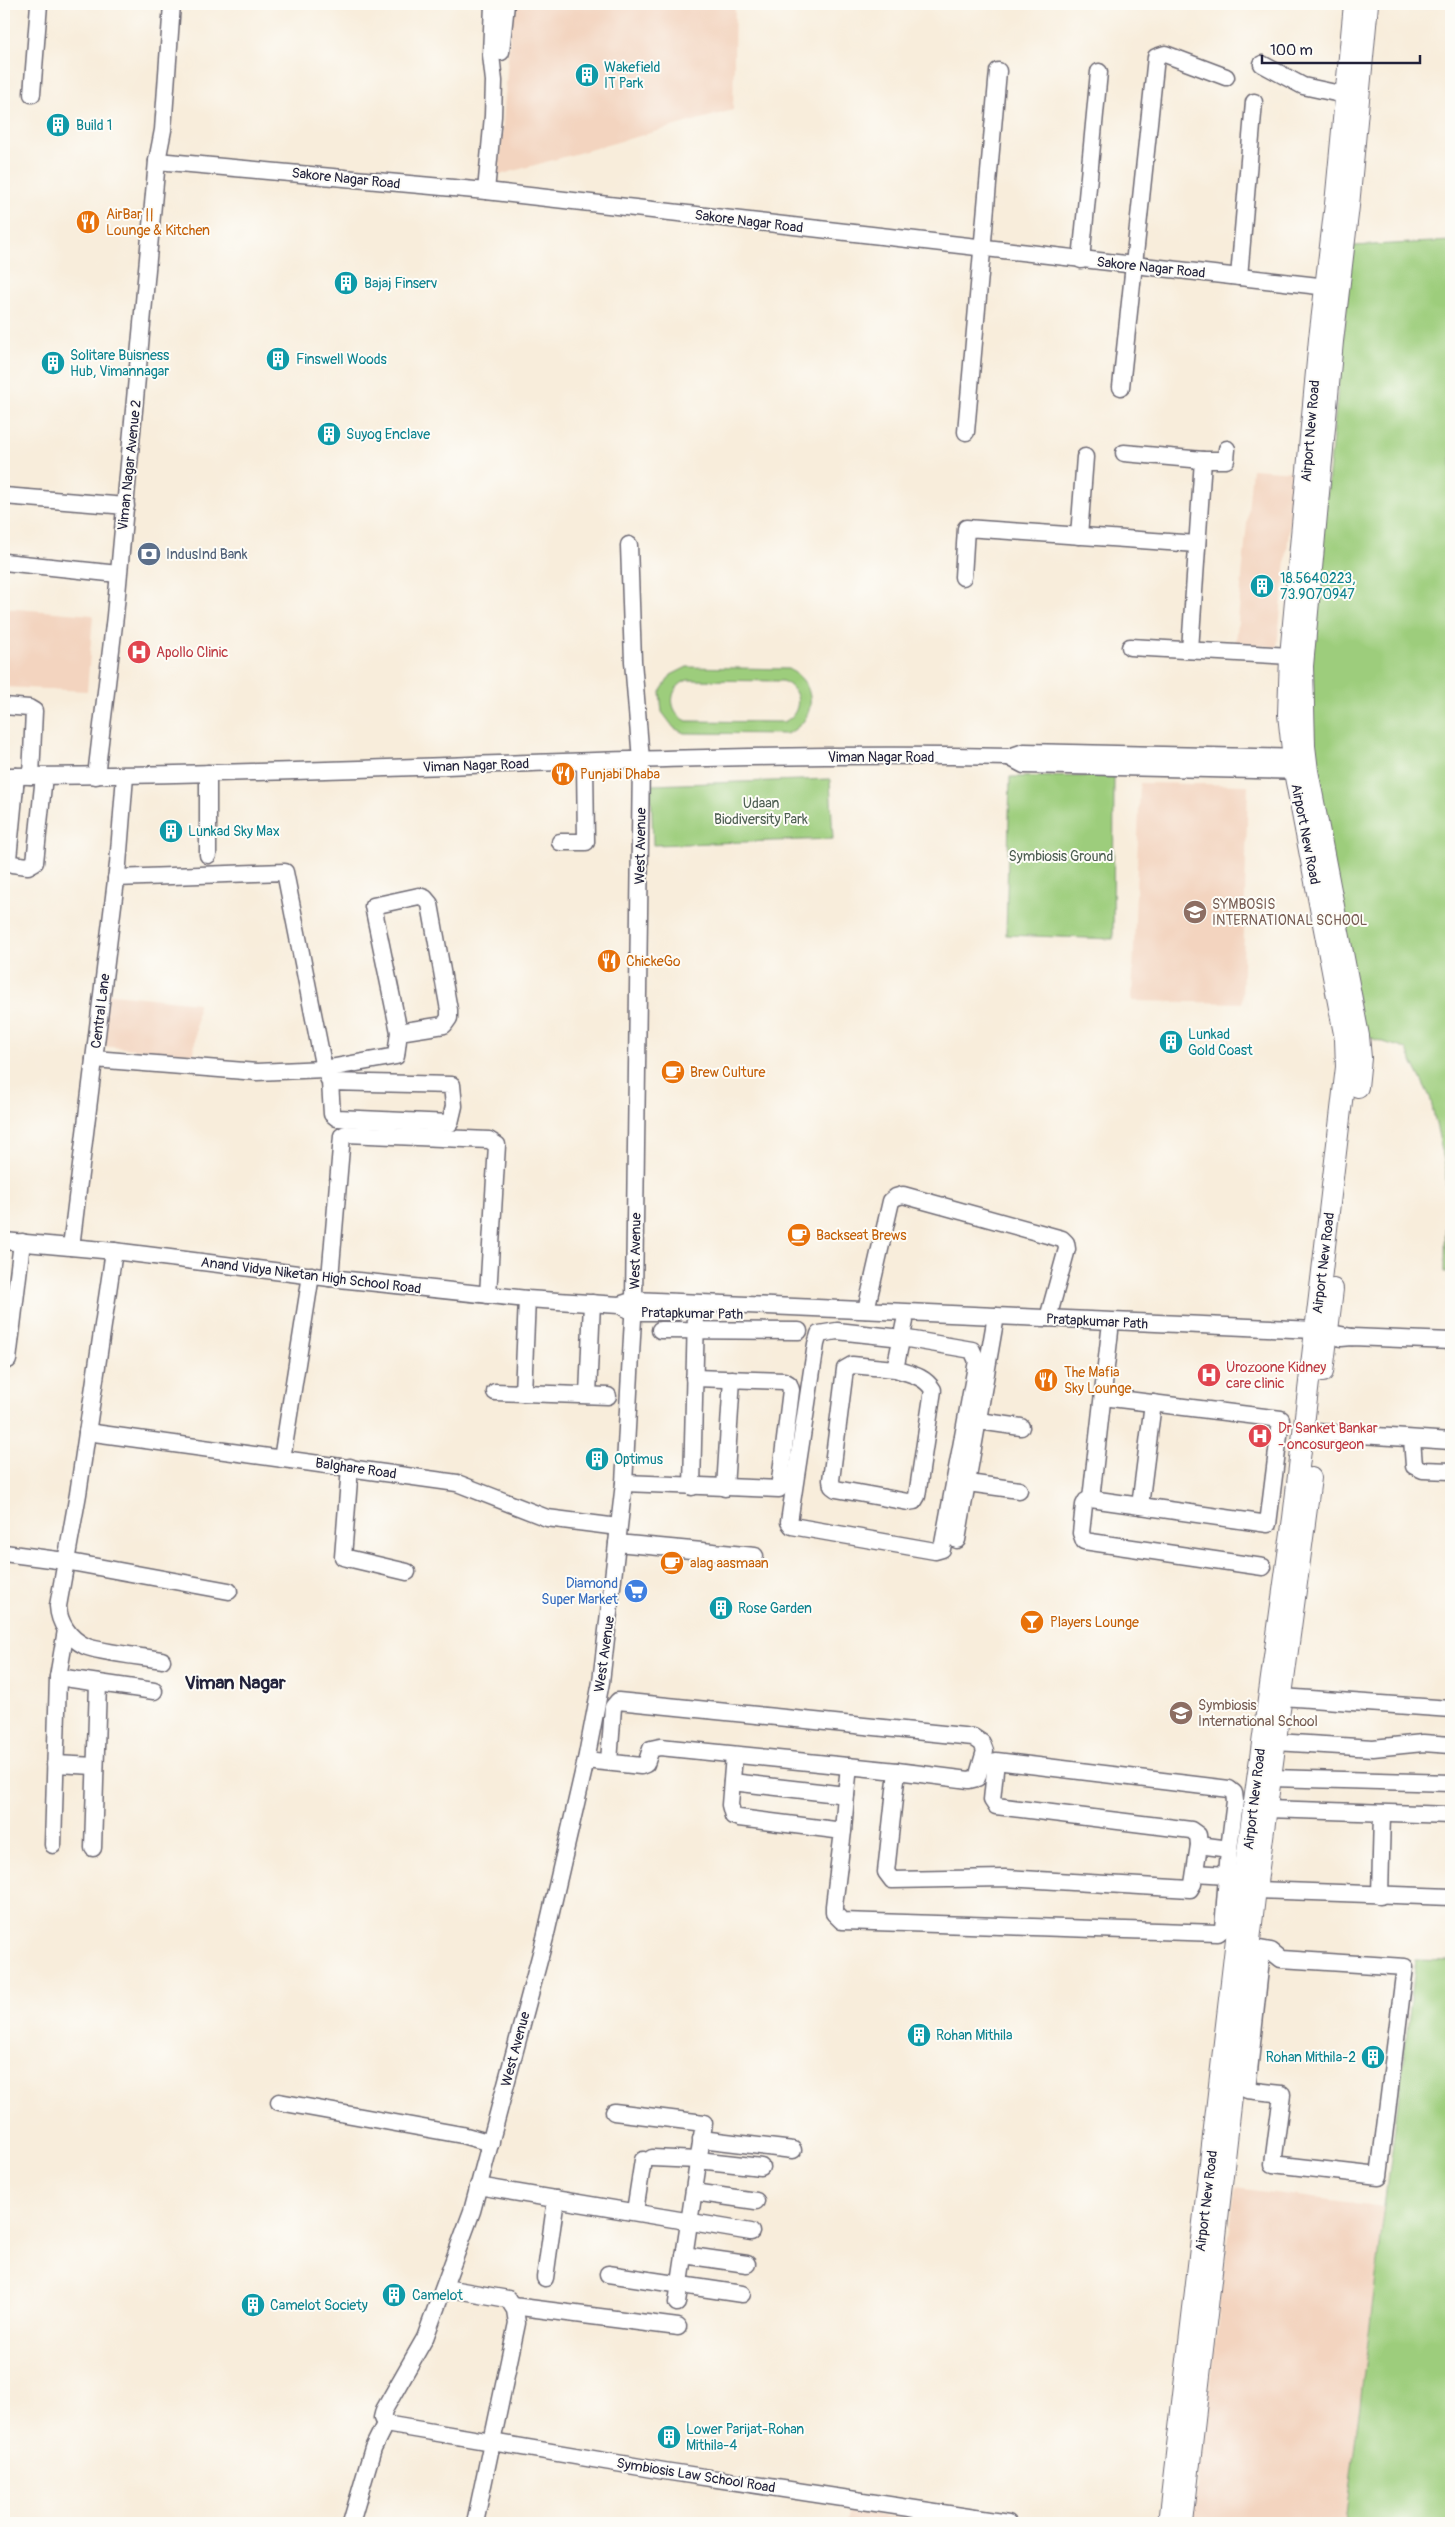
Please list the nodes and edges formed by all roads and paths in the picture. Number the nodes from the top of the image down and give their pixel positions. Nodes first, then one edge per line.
1 (38, 4) edge
2 (172, 4) edge
3 (492, 4) edge
4 (506, 4) edge
5 (1354, 4) edge
6 (1368, 4) edge
7 (1262, 64) dead end
8 (998, 71) dead end
9 (1099, 72) dead end
10 (1226, 77) dead end
11 (494, 81) junction
12 (32, 94) dead end
13 (1345, 95) junction
14 (1254, 102) dead end
15 (157, 161) junction
16 (486, 191) junction
17 (982, 248) junction
18 (1081, 260) junction
19 (1134, 265) junction
20 (1238, 277) junction
21 (1332, 288) junction
22 (1121, 387) dead end
23 (966, 432) dead end
24 (1227, 449) dead end
25 (1124, 453) dead end
26 (1085, 458) dead end
27 (1203, 460) junction
28 (4, 496) edge
29 (126, 506) junction
30 (1079, 536) junction
31 (1196, 544) junction
32 (629, 545) dead end
33 (4, 562) edge
34 (118, 574) junction
35 (963, 577) dead end
36 (1130, 647) dead end
37 (1190, 650) junction
38 (1290, 656) junction
39 (4, 706) edge
40 (641, 760) junction
41 (585, 762) junction
42 (1300, 764) junction
43 (208, 773) junction
44 (24, 776) edge
45 (96, 776) junction
46 (125, 776) junction
47 (560, 842) dead end
48 (208, 855) dead end
49 (116, 878) junction
50 (399, 1032) junction
51 (94, 1059) junction
52 (327, 1076) junction
53 (4, 1241) edge
54 (22, 1242) junction
55 (71, 1247) junction
56 (114, 1251) junction
57 (311, 1275) junction
58 (330, 1278) junction
59 (488, 1295) junction
60 (527, 1299) junction
61 (592, 1303) junction
62 (618, 1305) joint
63 (634, 1306) junction
64 (866, 1310) junction
65 (817, 1312) junction
66 (696, 1313) junction
67 (1048, 1318) junction
68 (995, 1320) junction
69 (905, 1321) junction
70 (1140, 1327) junction
71 (660, 1330) dead end
72 (696, 1331) junction
73 (798, 1331) dead end
74 (1110, 1331) junction
75 (1321, 1335) junction
76 (902, 1338) junction
77 (1451, 1341) edge
78 (8, 1360) dead end
79 (895, 1369) junction
80 (694, 1378) junction
81 (732, 1379) junction
82 (495, 1392) dead end
83 (523, 1393) junction
84 (588, 1395) junction
85 (608, 1396) dead end
86 (1103, 1397) junction
87 (1153, 1403) junction
88 (979, 1421) junction
89 (1021, 1426) dead end
90 (87, 1432) junction
91 (1316, 1432) junction
92 (1412, 1439) junction
93 (1451, 1441) edge
94 (282, 1459) junction
95 (350, 1467) junction
96 (1451, 1471) edge
97 (624, 1483) junction
98 (968, 1483) junction
99 (692, 1486) junction
100 (725, 1488) junction
101 (1019, 1490) dead end
102 (1090, 1499) junction
103 (1140, 1506) junction
104 (618, 1535) junction
105 (958, 1540) dead end
106 (4, 1553) edge
107 (755, 1556) dead end
108 (65, 1561) junction
109 (1263, 1567) dead end
110 (407, 1572) dead end
111 (229, 1591) dead end
112 (66, 1630) junction
113 (162, 1660) dead end
114 (58, 1677) junction
115 (98, 1683) junction
116 (154, 1691) dead end
117 (1282, 1697) junction
118 (1451, 1709) edge
119 (1276, 1742) junction
120 (1451, 1745) edge
121 (734, 1755) junction
122 (990, 1757) junction
123 (586, 1760) junction
124 (609, 1762) junction
125 (55, 1764) junction
126 (95, 1766) junction
127 (849, 1766) junction
128 (897, 1771) junction
129 (1271, 1778) junction
130 (732, 1782) junction
131 (1451, 1783) edge
132 (846, 1795) junction
133 (1267, 1809) junction
134 (1382, 1813) junction
135 (1451, 1815) edge
136 (843, 1831) junction
137 (52, 1845) dead end
138 (1199, 1846) junction
139 (93, 1848) dead end
140 (1229, 1849) junction
141 (1195, 1873) junction
142 (1227, 1875) junction
143 (1256, 1890) junction
144 (1380, 1896) junction
145 (1451, 1897) edge
146 (1256, 1948) junction
147 (279, 2102) dead end
148 (614, 2112) dead end
149 (701, 2139) junction
150 (491, 2144) junction
151 (792, 2150) dead end
152 (698, 2160) junction
153 (761, 2167) dead end
154 (478, 2186) junction
155 (694, 2192) junction
156 (556, 2199) junction
157 (756, 2200) dead end
158 (635, 2211) junction
159 (688, 2222) junction
160 (751, 2232) dead end
161 (684, 2255) junction
162 (747, 2264) dead end
163 (608, 2274) dead end
164 (545, 2278) dead end
165 (679, 2285) junction
166 (445, 2288) junction
167 (742, 2294) dead end
168 (677, 2303) dead end
169 (513, 2306) junction
170 (678, 2327) dead end
171 (385, 2424) junction
172 (491, 2441) junction
173 (351, 2523) edge
174 (475, 2523) edge
175 (1008, 2523) edge
176 (1168, 2523) edge
177 (1184, 2523) edge

1 - 12 street
2 - 15 street, Viman Nagar Avenue 2
3 - 11 street
4 - 11 street
5 - 13 main road, Airport New Road
6 - 21 main road, Airport New Road
7 - 13 street
8 - 17 street
9 - 18 street
10 - 19 street
11 - 16 street
13 - 21 main road, Airport New Road
14 - 20 street
15 - 16 street, Sakore Nagar Road
15 - 29 street, Viman Nagar Avenue 2
16 - 17 street, Sakore Nagar Road
17 - 18 street, Sakore Nagar Road
17 - 23 street
18 - 19 street, Sakore Nagar Road
19 - 20 street, Sakore Nagar Road
19 - 22 street
20 - 21 street, Sakore Nagar Road
21 - 38 main road, Airport New Road
21 - 42 main road, Airport New Road
24 - 27 street
25 - 27 street
26 - 30 street
27 - 31 street
28 - 29 street
29 - 34 street, Viman Nagar Avenue 2
30 - 31 street
30 - 35 street
31 - 37 street
32 - 40 street, West Avenue
33 - 34 street
34 - 45 street, Viman Nagar Avenue 2
36 - 37 street
37 - 38 street
38 - 42 main road, Airport New Road
39 - 44 street
40 - 41 street, Viman Nagar Road
40 - 42 street, Viman Nagar Road
40 - 63 street, West Avenue
41 - 43 street, Viman Nagar Road
41 - 47 street
42 - 75 main road, Airport New Road
43 - 46 street, Viman Nagar Road
43 - 48 street
44 - 45 street, Viman Nagar Road
45 - 46 street, Viman Nagar Road
46 - 49 street, Central Lane
49 - 51 street, Central Lane
49 - 52 street
50 - 50 street
50 - 52 street
51 - 52 street
51 - 55 street, Central Lane
52 - 52 street
53 - 54 street, Anand Vidya Niketan High School Road
54 - 55 street, Anand Vidya Niketan High School Road
54 - 78 street
55 - 56 street, Anand Vidya Niketan High School Road
56 - 57 street, Anand Vidya Niketan High School Road
56 - 90 street
57 - 58 street, Anand Vidya Niketan High School Road
57 - 94 street
58 - 59 street, Anand Vidya Niketan High School Road
58 - 59 street
59 - 60 street, Anand Vidya Niketan High School Road
60 - 61 street, Anand Vidya Niketan High School Road
60 - 83 street
61 - 62 street, Anand Vidya Niketan High School Road
61 - 84 street
62 - 63 street, Pratapkumar Path
63 - 65 street, Pratapkumar Path
63 - 66 street, Pratapkumar Path
63 - 97 street, West Avenue
64 - 65 street, Pratapkumar Path
64 - 67 street
64 - 68 street, Pratapkumar Path
65 - 66 street, Pratapkumar Path
65 - 69 street, Pratapkumar Path
66 - 72 street
67 - 68 street, Pratapkumar Path
67 - 70 street, Pratapkumar Path
68 - 69 street, Pratapkumar Path
68 - 74 street, Pratapkumar Path
68 - 88 street
69 - 76 street
70 - 74 street, Pratapkumar Path
70 - 75 street, Pratapkumar Path
71 - 72 street
72 - 73 street
72 - 80 street
74 - 86 street
75 - 77 street, Pratapkumar Path
75 - 91 main road, Airport New Road
75 - 176 main road, Airport New Road
76 - 76 street
76 - 79 street
79 - 79 street
80 - 81 street
80 - 99 street
81 - 100 street
81 - 100 street
82 - 83 street
83 - 84 street
84 - 85 street
86 - 87 street
86 - 102 street
87 - 103 street
87 - 103 street
88 - 89 street
88 - 98 street
90 - 94 street, Balghare Road
90 - 108 street
91 - 92 street
91 - 117 main road, Airport New Road
92 - 93 street
92 - 96 street
94 - 95 street, Balghare Road
95 - 104 street, Balghare Road
95 - 110 street
97 - 99 street
97 - 104 street, West Avenue
98 - 101 street
98 - 105 street
99 - 100 street
102 - 103 street
102 - 109 street
104 - 107 street, Balghare Road
104 - 123 street, West Avenue
106 - 108 street
108 - 111 street
108 - 112 street
112 - 113 street
112 - 114 street
114 - 115 street
114 - 125 street
115 - 116 street
115 - 126 street
117 - 118 street
117 - 119 main road, Airport New Road
119 - 120 street
119 - 129 main road, Airport New Road
121 - 124 street
121 - 127 street
121 - 130 street
122 - 124 street
122 - 128 street
122 - 138 street
122 - 140 street
123 - 124 street
123 - 150 street, West Avenue
125 - 126 street
125 - 137 street
126 - 139 street
127 - 128 street
127 - 132 street
128 - 141 street
129 - 131 street
129 - 133 main road, Airport New Road
130 - 132 street
130 - 136 street
132 - 136 street
133 - 134 street
133 - 143 main road, Airport New Road
134 - 135 street
134 - 144 street
136 - 142 street
138 - 140 street
138 - 141 street
140 - 142 street
141 - 142 street
143 - 144 street
143 - 146 main road, Airport New Road
144 - 145 street
146 - 146 street
146 - 177 main road, Airport New Road
147 - 150 street
148 - 149 street
149 - 151 street
149 - 152 street
150 - 154 street, West Avenue
152 - 153 street
152 - 155 street
152 - 158 street
154 - 156 street
154 - 166 street, West Avenue
155 - 157 street
155 - 159 street
156 - 158 street
156 - 164 street
158 - 159 street
159 - 160 street
159 - 161 street
161 - 162 street
161 - 165 street
163 - 165 street
165 - 167 street
165 - 168 street
166 - 169 street
166 - 171 street, West Avenue
169 - 170 street
169 - 172 street
171 - 172 street, Symbiosis Law School Road
171 - 173 street, West Avenue
172 - 174 street
172 - 175 street, Symbiosis Law School Road

